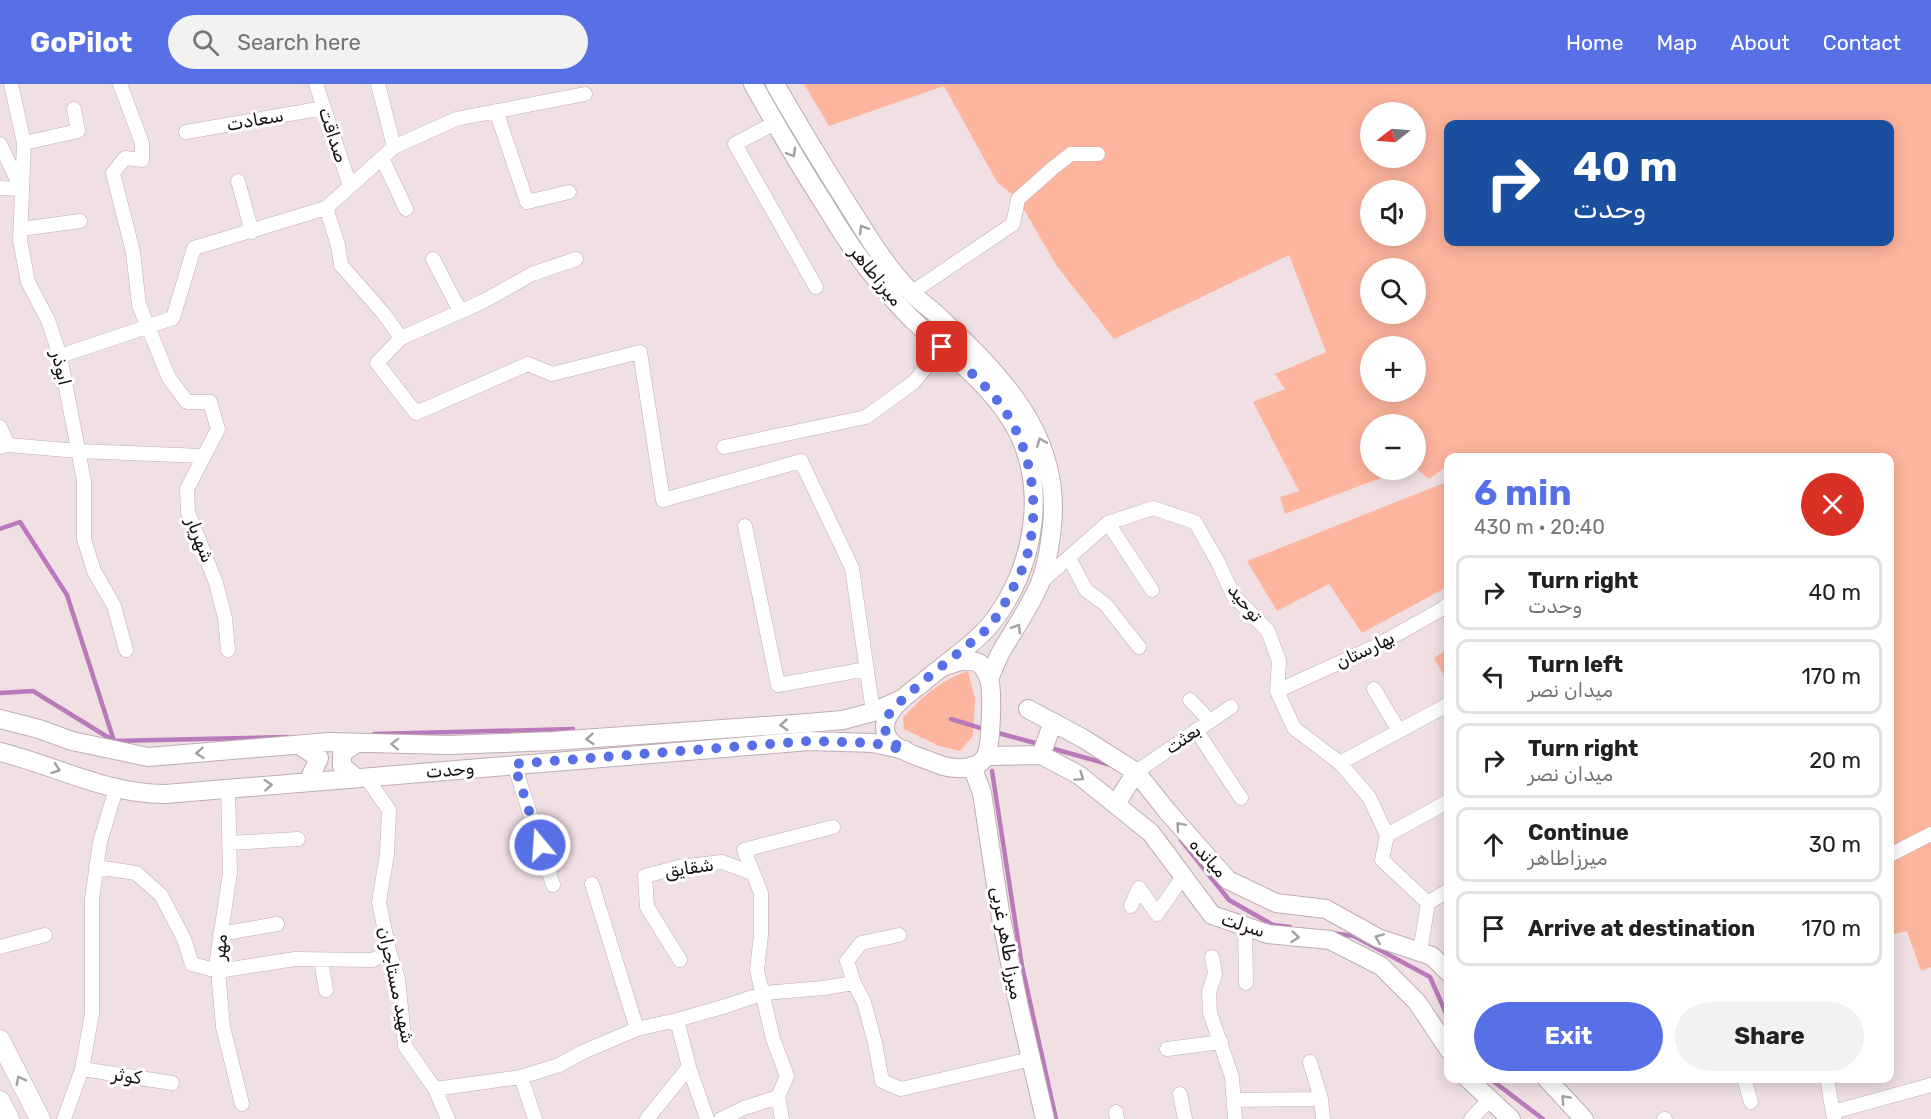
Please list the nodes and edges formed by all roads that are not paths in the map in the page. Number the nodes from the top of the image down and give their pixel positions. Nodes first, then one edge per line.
1 (11, 84) edge
2 (120, 84) edge
3 (316, 84) edge
4 (378, 84) edge
5 (753, 84) edge
6 (775, 84) edge
7 (585, 94) dead end
8 (324, 108) junction
9 (74, 109) dead end
10 (496, 111) junction
11 (775, 123) junction
12 (186, 132) dead end
13 (24, 143) junction
14 (0, 144) edge
15 (394, 147) junction
16 (1098, 154) dead end
17 (382, 158) junction
18 (238, 181) dead end
19 (350, 186) junction
20 (0, 189) edge
21 (21, 189) junction
22 (569, 192) dead end
23 (326, 208) junction
24 (406, 209) dead end
25 (80, 221) dead end
26 (21, 229) junction
27 (252, 232) junction
28 (433, 259) dead end
29 (576, 259) dead end
30 (816, 287) dead end
31 (911, 293) junction
32 (460, 311) junction
33 (148, 326) junction
34 (400, 338) junction
35 (942, 347) junction
36 (60, 356) junction
37 (0, 427) edge
38 (4, 446) edge
39 (724, 447) dead end
40 (78, 451) junction
41 (203, 456) junction
42 (1108, 523) junction
43 (745, 526) dead end
44 (1069, 558) junction
45 (1041, 582) junction
46 (1152, 590) dead end
47 (1444, 607) edge
48 (1139, 647) dead end
49 (126, 650) dead end
50 (228, 650) dead end
51 (942, 667) junction
52 (867, 669) junction
53 (989, 679) junction
54 (1374, 689) dead end
55 (1277, 691) junction
56 (902, 699) junction
57 (1190, 700) dead end
58 (1231, 707) dead end
59 (1444, 707) edge
60 (1028, 709) dead end
61 (873, 712) junction
62 (0, 719) edge
63 (1210, 721) junction
64 (1053, 723) junction
65 (1196, 730) junction
66 (1399, 731) junction
67 (357, 743) junction
68 (299, 744) junction
69 (1044, 749) junction
70 (904, 750) junction
71 (0, 752) edge
72 (979, 761) junction
73 (1340, 763) junction
74 (514, 764) junction
75 (1133, 776) junction
76 (361, 778) junction
77 (308, 782) junction
78 (228, 788) junction
79 (116, 789) junction
80 (1241, 798) dead end
81 (1116, 804) junction
82 (1444, 804) edge
83 (833, 827) dead end
84 (1931, 834) edge
85 (1387, 835) junction
86 (298, 839) dead end
87 (229, 843) junction
88 (1894, 853) edge
89 (96, 867) junction
90 (752, 873) junction
91 (1182, 878) junction
92 (592, 884) dead end
93 (553, 885) dead end
94 (1444, 893) edge
95 (1428, 903) junction
96 (1131, 906) dead end
97 (277, 924) dead end
98 (1245, 926) junction
99 (220, 934) junction
100 (45, 935) dead end
101 (898, 935) dead end
102 (0, 947) edge
103 (389, 951) junction
104 (1420, 952) junction
105 (1212, 957) dead end
106 (321, 960) junction
107 (680, 960) dead end
108 (1444, 968) edge
109 (218, 971) junction
110 (854, 983) junction
111 (1246, 983) dead end
112 (326, 990) dead end
113 (764, 993) junction
114 (677, 1020) junction
115 (637, 1029) junction
116 (0, 1040) edge
117 (1221, 1042) junction
118 (1444, 1042) edge
119 (1167, 1049) dead end
120 (1030, 1059) junction
121 (1310, 1062) dead end
122 (689, 1067) junction
123 (82, 1069) junction
124 (521, 1077) junction
125 (172, 1083) dead end
126 (1472, 1083) edge
127 (1551, 1083) edge
128 (1745, 1083) edge
129 (1828, 1083) edge
130 (1931, 1085) edge
131 (435, 1089) junction
132 (1180, 1094) dead end
133 (778, 1097) junction
134 (1321, 1099) junction
135 (1234, 1100) junction
136 (1489, 1100) junction
137 (0, 1101) edge
138 (1751, 1102) dead end
139 (242, 1104) dead end
140 (1834, 1116) edge
141 (446, 1118) edge
142 (9, 1119) edge
143 (40, 1119) edge
144 (64, 1119) edge
145 (535, 1119) edge
146 (647, 1119) edge
147 (707, 1119) edge
148 (721, 1119) edge
149 (782, 1119) edge
150 (1044, 1119) edge
151 (1185, 1119) edge
152 (1235, 1119) edge
153 (1323, 1119) edge
154 (1470, 1119) edge
155 (1511, 1119) edge
156 (1584, 1119) edge

1 - 13 street, ابوذر
2 - 33 street
3 - 8 street, صداقت
4 - 15 street
5 - 11 main road, میرزاطاهر
31 -> 6 main road, میرزاطاهر
7 - 10 street
8 - 12 street, سعادت
8 - 19 street, صداقت
9 - 13 street
10 - 15 street
10 - 22 street
11 - 30 street
11 -> 35 main road, میرزاطاهر
13 - 21 street, ابوذر
14 - 21 street
15 - 17 street
16 - 31 street
17 - 19 street
17 - 24 street
18 - 27 street
19 - 23 street
20 - 21 street
21 - 26 street, ابوذر
23 - 27 street
23 - 34 street
25 - 26 street
26 - 36 street, ابوذر
27 - 33 street
28 - 32 street
29 - 32 street
45 -> 31 main road, میرزاطاهر
32 - 34 street
33 - 36 street
33 - 41 street, شهریار
34 - 52 street
35 - 39 street
35 - 51 main road, میرزاطاهر
36 - 40 street, ابوذر
37 - 38 street
38 - 40 street
40 - 41 street
40 - 49 street, ابوذر
41 - 50 street, شهریار
42 - 44 street, توحید
42 - 46 street
42 - 55 street, توحید
43 - 52 street
44 - 45 street, توحید
44 - 48 street
53 -> 45 main road, میرزاطاهر
47 - 55 street, بهارستان
51 - 53 main road
51 - 56 main road
52 - 61 street
53 - 72 main road
54 - 66 street
55 - 73 street, توحید
56 - 61 main road, وحدت
56 - 70 main road
57 - 63 street
58 - 63 street, بعثت
59 - 66 street
60 - 64 main road, میانده
61 -> 67 main road, وحدت
68 -> 62 main road, وحدت
63 - 65 street, بعثت
64 - 69 main road
64 - 75 main road, میانده
65 - 75 street, بعثت
65 - 80 street
66 - 73 street
67 - 68 main road, وحدت
67 - 76 main road
68 - 77 main road
69 - 72 main road, سرلت
69 -> 81 main road, سرلت
70 - 72 main road
70 - 74 main road, وحدت
71 -> 79 main road, وحدت
72 - 120 main road, میرزا طاهر غربی
73 - 85 street, توحید
74 - 76 main road, وحدت
74 - 93 street
75 - 81 main road
104 -> 75 main road, میانده
76 - 77 main road, وحدت
76 - 103 street, شهید مستاجران
78 -> 77 main road, وحدت
78 - 79 main road, وحدت
78 - 87 street, مهر
79 - 89 street
81 - 91 main road, سرلت
82 - 85 street
83 - 90 street
84 - 88 street
85 - 95 street, توحید
86 - 87 street
87 - 99 street, مهر
89 - 109 street
89 - 123 street
90 - 107 street, شقایق
90 - 113 street
91 - 96 street
91 - 98 main road, سرلت
92 - 115 street
94 - 95 street
95 - 104 street
97 - 99 street
98 - 111 street
98 -> 118 main road, سرلت
99 - 109 street, مهر
100 - 102 street
101 - 110 street
103 - 106 street
103 - 131 street, شهید مستاجران
104 - 108 main road, میانده
105 - 117 street
106 - 109 street
106 - 112 street
109 - 139 street, مهر
110 - 113 street
110 - 120 street
113 - 114 street
113 - 133 street
114 - 115 street
114 - 122 street
115 - 124 street
143 -> 116 main road
117 - 119 street
117 - 135 street
120 - 150 main road, میرزا طاهر غربی
121 - 134 street
122 - 146 street
122 - 147 street
123 - 125 street, کوثر
123 - 144 street
124 - 131 street
124 - 145 street
126 - 136 main road
156 -> 127 main road
128 - 138 street
129 - 140 street
130 - 140 street
131 - 141 street, شهید مستاجران
132 - 151 street
133 - 148 street
133 - 149 street
134 - 135 street
134 - 153 street
135 - 152 street
136 - 154 street
136 - 155 main road
137 - 142 main road

